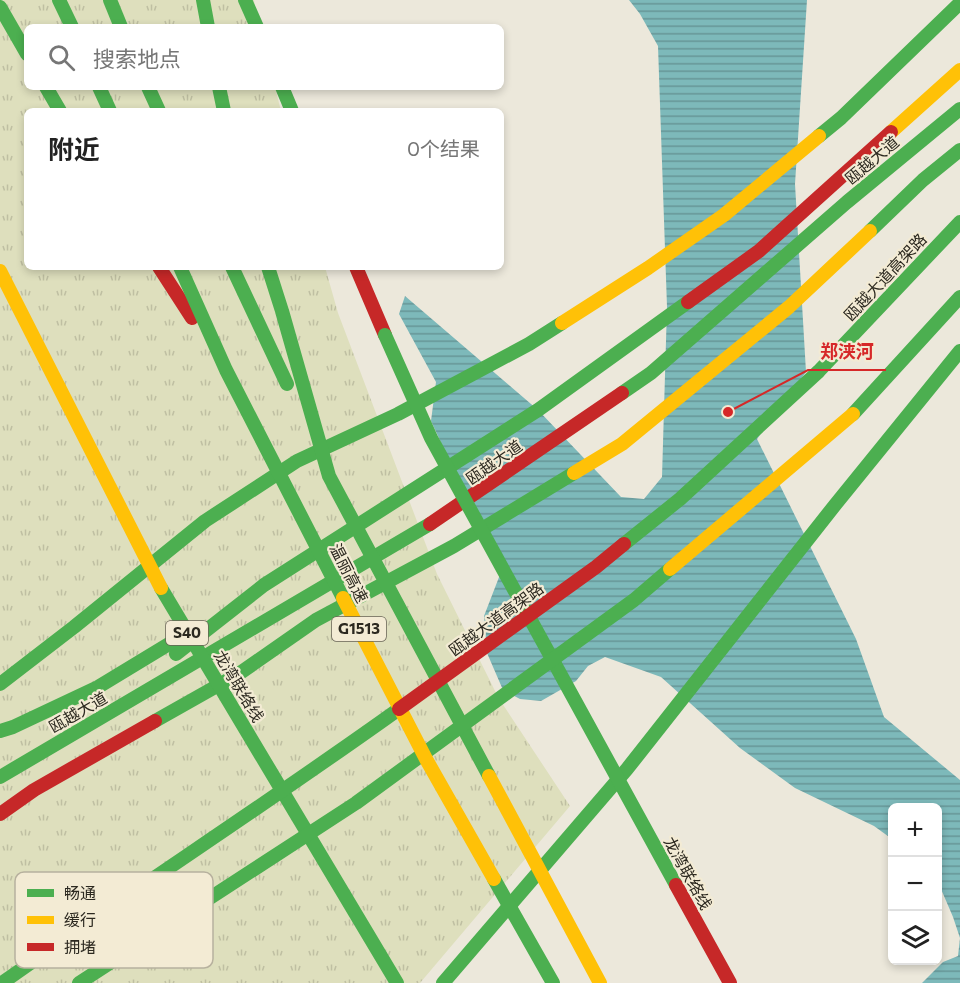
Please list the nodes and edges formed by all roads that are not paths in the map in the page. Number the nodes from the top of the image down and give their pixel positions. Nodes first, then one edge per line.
1 (59, 0) edge
2 (110, 0) edge
3 (203, 0) edge
4 (245, 0) edge
5 (960, 3) edge
6 (0, 7) edge
7 (71, 24) edge
8 (121, 24) edge
9 (207, 24) edge
10 (256, 24) edge
11 (24, 49) edge
12 (960, 70) edge
13 (48, 90) edge
14 (100, 90) edge
15 (149, 90) edge
16 (220, 90) edge
17 (283, 90) edge
18 (58, 108) edge
19 (109, 108) edge
20 (158, 108) edge
21 (223, 108) edge
22 (291, 108) edge
23 (960, 109) edge
24 (960, 150) edge
25 (960, 222) edge
26 (161, 270) edge
27 (181, 270) edge
28 (233, 270) edge
29 (269, 270) edge
30 (357, 270) edge
31 (0, 271) edge
32 (960, 297) edge
33 (960, 351) edge
34 (226, 370) junction
35 (329, 476) junction
36 (264, 585) junction
37 (0, 684) edge
38 (0, 731) edge
39 (77, 732) junction
40 (0, 777) edge
41 (0, 814) edge
42 (163, 872) edge
43 (213, 895) edge
44 (23, 968) edge
45 (100, 968) edge
46 (2, 983) edge
47 (79, 983) edge
48 (397, 983) edge
49 (443, 983) edge
50 (553, 983) edge
51 (600, 983) edge
52 (730, 983) edge

1 - 7 highway
2 - 8 highway
3 - 9 highway
4 - 10 highway
5 - 37 highway
6 - 11 highway
12 - 36 highway
13 - 18 highway
14 - 19 highway
15 - 20 highway
16 - 21 highway
17 - 22 highway
23 - 39 highway, 瓯越大道
24 - 41 highway
25 - 42 highway, 瓯越大道高架路, bridge
26 - 34 highway, bridge
27 - 34 highway, 温丽高速 / G1513, bridge
28 - 35 highway, bridge
29 - 35 highway, 温丽高速 / G1513, bridge
30 - 52 highway, 龙湾联络线, bridge
31 - 48 highway, 龙湾联络线 / S40, bridge
32 - 43 highway, bridge
33 - 49 highway
34 - 50 highway, 温丽高速 / G1513, bridge
35 - 51 highway, 温丽高速 / G1513, bridge
36 - 38 highway
36 - 39 highway
39 - 40 highway, 瓯越大道
44 - 46 highway, 瓯越大道高架路, bridge
45 - 47 highway, bridge

